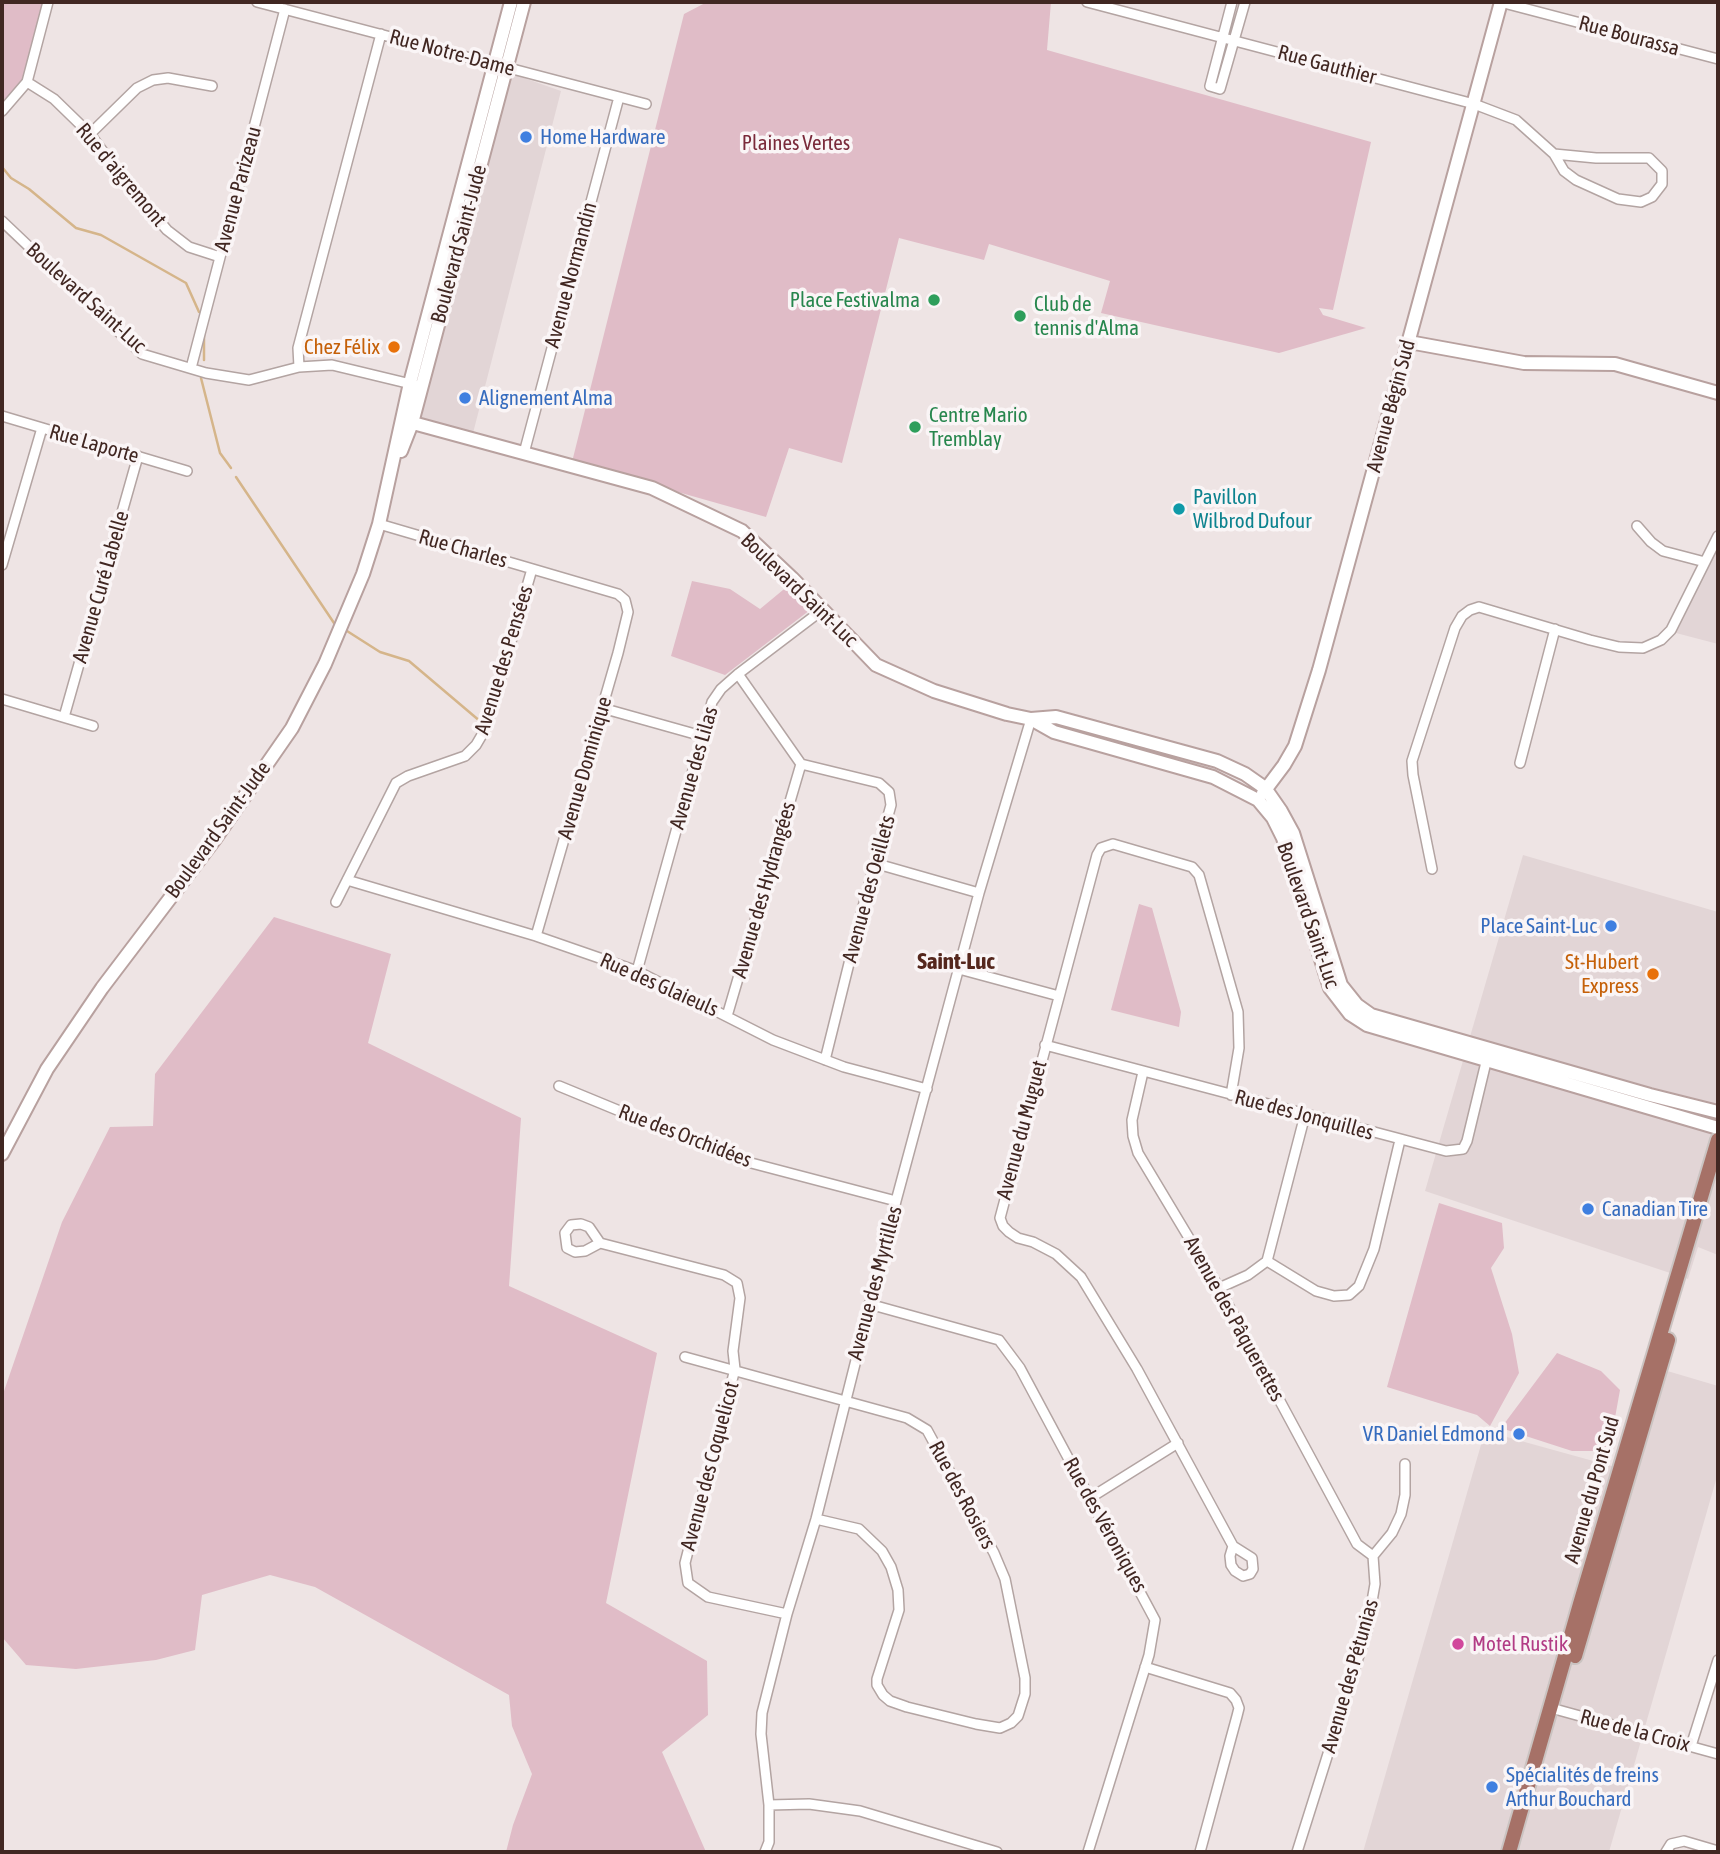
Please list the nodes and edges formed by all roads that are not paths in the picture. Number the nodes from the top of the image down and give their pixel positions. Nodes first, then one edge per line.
1 (48, 2) edge
2 (257, 2) edge
3 (512, 2) edge
4 (524, 2) edge
5 (1087, 2) edge
6 (1232, 2) edge
7 (1245, 2) edge
8 (1500, 2) edge
9 (285, 9) junction
10 (381, 34) junction
11 (1224, 38) junction
12 (1235, 41) junction
13 (1718, 60) edge
14 (500, 66) junction
15 (27, 82) junction
16 (212, 86) dead end
17 (618, 97) junction
18 (646, 104) dead end
19 (1474, 104) junction
20 (2, 111) edge
21 (90, 134) junction
22 (1554, 155) junction
23 (2, 221) edge
24 (220, 257) junction
25 (1409, 342) junction
26 (299, 367) junction
27 (191, 368) junction
28 (416, 385) junction
29 (1718, 393) edge
30 (2, 416) edge
31 (407, 421) junction
32 (42, 428) junction
33 (524, 453) junction
34 (138, 456) junction
35 (187, 471) dead end
36 (379, 524) junction
37 (1637, 526) dead end
38 (1718, 536) edge
39 (1705, 562) junction
40 (2, 565) edge
41 (532, 569) junction
42 (625, 600) joint
43 (821, 611) junction
44 (1555, 629) junction
45 (738, 674) junction
46 (2, 699) edge
47 (602, 708) junction
48 (64, 717) junction
49 (1031, 719) junction
50 (93, 726) dead end
51 (702, 736) junction
52 (801, 764) junction
53 (1520, 764) dead end
54 (1262, 794) junction
55 (874, 863) junction
56 (1432, 869) dead end
57 (347, 880) junction
58 (979, 893) junction
59 (336, 902) dead end
60 (536, 936) junction
61 (959, 969) junction
62 (638, 971) junction
63 (1059, 996) junction
64 (727, 1016) junction
65 (1045, 1045) junction
66 (1488, 1054) junction
67 (825, 1060) junction
68 (1143, 1072) junction
69 (559, 1086) dead end
70 (927, 1089) junction
71 (1231, 1095) junction
72 (1718, 1112) edge
73 (1305, 1115) junction
74 (1718, 1128) edge
75 (7, 1134) edge
76 (1400, 1140) junction
77 (1718, 1140) edge
78 (2, 1154) edge
79 (1718, 1164) edge
80 (896, 1201) junction
81 (600, 1243) dead end
82 (1267, 1261) junction
83 (1219, 1288) junction
84 (869, 1304) junction
85 (685, 1357) dead end
86 (735, 1369) junction
87 (844, 1400) junction
88 (1178, 1443) junction
89 (1405, 1464) dead end
90 (1090, 1498) junction
91 (816, 1519) junction
92 (1233, 1546) dead end
93 (1373, 1556) junction
94 (787, 1614) junction
95 (1718, 1660) edge
96 (1145, 1667) junction
97 (1555, 1709) junction
98 (1691, 1746) junction
99 (1718, 1754) edge
100 (769, 1805) junction
101 (1668, 1848) edge
102 (1718, 1851) edge
103 (765, 1852) edge
104 (998, 1852) edge
105 (1088, 1852) edge
106 (1200, 1852) edge
107 (1297, 1852) edge
108 (1509, 1852) edge
109 (1517, 1852) edge

1 - 15 street
2 - 9 street, Rue Notre-Dame
3 - 14 street, Boulevard Saint-Jude
4 - 14 street, Boulevard Saint-Jude
5 - 11 street, Rue Gauthier
6 - 11 street
7 - 12 street
8 - 13 street, Rue Bourassa
8 - 19 street, Avenue Bégin Sud
9 - 10 street, Rue Notre-Dame
9 - 24 street, Avenue Parizeau
10 - 14 street, Rue Notre-Dame
10 - 26 street
11 - 12 street, Rue Gauthier
11 - 12 street
12 - 19 street, Rue Gauthier
14 - 17 street, Rue Notre-Dame
14 - 28 street, Boulevard Saint-Jude
15 - 20 street
15 - 21 street, Rue d'aigremont
16 - 21 street
17 - 18 street, Rue Notre-Dame
17 - 33 street, Avenue Normandin
19 - 22 street, Rue Gauthier
19 - 25 street, Avenue Bégin Sud
21 - 24 street, Rue d'aigremont
22 - 22 street, Rue Gauthier
23 - 27 street, Boulevard Saint-Luc
24 - 27 street, Avenue Parizeau
25 - 29 street
25 - 54 street, Avenue Bégin Sud
26 - 27 street, Boulevard Saint-Luc
26 - 28 street, Boulevard Saint-Luc
28 - 31 street, Boulevard Saint-Jude
30 - 32 street, Rue Laporte
31 - 33 street, Boulevard Saint-Luc
31 - 36 street, Boulevard Saint-Jude
32 - 34 street, Rue Laporte
32 - 40 street
33 - 43 street, Boulevard Saint-Luc
34 - 35 street, Rue Laporte
34 - 48 street, Avenue Curé Labelle
36 - 41 street, Rue Charles
36 - 75 street, Boulevard Saint-Jude
37 - 39 street
38 - 39 street
39 - 44 street
41 - 42 street, Rue Charles
41 - 57 street, Avenue des Pensées
42 - 47 street, Avenue Dominique
43 - 45 street, Avenue des Lilas
43 - 49 street, Boulevard Saint-Luc
44 - 53 street
44 - 56 street
45 - 51 street, Avenue des Lilas
45 - 52 street
46 - 48 street
47 - 51 street
47 - 60 street, Avenue Dominique
48 - 50 street
49 - 54 street, Boulevard Saint-Luc
49 - 58 street, Avenue des Myrtilles
51 - 62 street, Avenue des Lilas
52 - 55 street, Avenue des Oeillets
52 - 64 street, Avenue des Hydrangées
54 - 66 street, Boulevard Saint-Luc
55 - 58 street
55 - 67 street, Avenue des Oeillets
57 - 59 street
57 - 60 street, Rue des Glaieuls
58 - 61 street, Avenue des Myrtilles
60 - 62 street, Rue des Glaieuls
61 - 63 street
61 - 70 street, Avenue des Myrtilles
62 - 64 street, Rue des Glaieuls
63 - 65 street, Avenue du Muguet
63 - 71 street, Avenue du Muguet
64 - 67 street, Rue des Glaieuls
65 - 68 street, Rue des Jonquilles
65 - 88 street, Avenue du Muguet
66 - 72 street, Boulevard Saint-Luc
66 - 74 street, Boulevard Saint-Luc
66 - 76 street, Rue des Jonquilles
67 - 70 street, Rue des Glaieuls
68 - 71 street, Rue des Jonquilles
68 - 83 street, Avenue des Pâquerettes
69 - 80 street, Rue des Orchidées
70 - 80 street, Avenue des Myrtilles
71 - 73 street, Rue des Jonquilles
73 - 76 street, Rue des Jonquilles
73 - 82 street
75 - 78 street, Boulevard Saint-Jude
76 - 82 street
77 - 97 main road, Avenue du Pont Sud
79 - 97 main road, Avenue du Pont Sud
80 - 84 street, Avenue des Myrtilles
81 - 86 street, Avenue des Coquelicot
82 - 83 street
83 - 93 street, Avenue des Pâquerettes
84 - 87 street, Avenue des Myrtilles
84 - 90 street, Rue des Véroniques
85 - 86 street, Rue des Rosiers
86 - 87 street, Rue des Rosiers
86 - 94 street, Avenue des Coquelicot
87 - 91 street, Avenue des Myrtilles
87 - 91 street, Rue des Rosiers
88 - 90 street
88 - 92 street, Avenue du Muguet
89 - 93 street
90 - 96 street, Rue des Véroniques
91 - 94 street, Avenue des Myrtilles
93 - 107 street, Avenue des Pétunias
94 - 100 street, Avenue des Myrtilles
95 - 98 street
96 - 105 street, Rue des Véroniques
96 - 106 street
97 - 98 street, Rue de la Croix
97 - 108 main road, Avenue du Pont Sud
97 - 109 main road, Avenue du Pont Sud
98 - 99 street, Rue de la Croix
100 - 103 street, Avenue des Myrtilles
100 - 104 street
101 - 102 street

